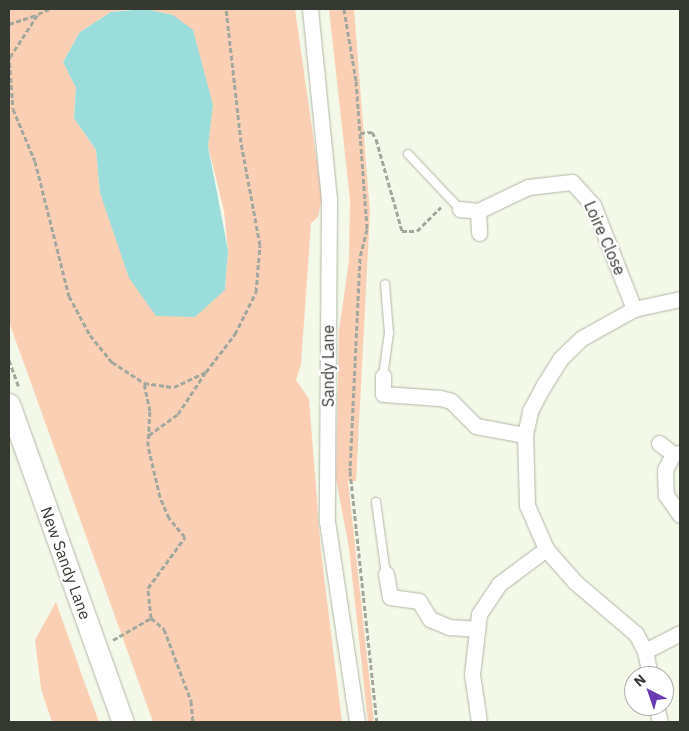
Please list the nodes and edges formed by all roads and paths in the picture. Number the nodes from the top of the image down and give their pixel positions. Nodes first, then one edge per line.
1 (49, 9) edge
2 (226, 9) edge
3 (310, 9) edge
4 (344, 9) edge
5 (38, 14) junction
6 (9, 24) edge
7 (9, 57) edge
8 (360, 133) junction
9 (408, 154) dead end
10 (460, 209) junction
11 (478, 212) junction
12 (479, 233) dead end
13 (385, 284) dead end
14 (680, 299) edge
15 (634, 309) junction
16 (206, 372) junction
17 (383, 376) joint
18 (144, 383) junction
19 (9, 404) edge
20 (149, 435) junction
21 (525, 435) junction
22 (660, 443) dead end
23 (676, 453) edge
24 (376, 502) dead end
25 (680, 515) edge
26 (546, 549) junction
27 (386, 574) joint
28 (151, 618) junction
29 (475, 629) junction
30 (680, 633) edge
31 (110, 642) dead end
32 (645, 651) junction
33 (648, 666) edge
34 (123, 722) edge
35 (193, 722) edge
36 (357, 722) edge
37 (377, 722) edge
38 (479, 722) edge

1 - 5 path
2 - 16 path
3 - 36 street, Sandy Lane
4 - 8 path
5 - 6 path
5 - 7 path
7 - 18 path
8 - 10 path
8 - 37 path
9 - 10 lane
10 - 11 street
11 - 12 street
11 - 15 street, Loire Close
13 - 17 lane
14 - 15 street
15 - 21 street
16 - 18 path
16 - 20 path
17 - 21 street
18 - 20 path
19 - 34 street, New Sandy Lane
20 - 28 path
21 - 26 street
22 - 23 street
23 - 25 street
24 - 27 lane
26 - 29 street
26 - 32 street
27 - 29 street
28 - 31 path
28 - 35 path
29 - 38 street
30 - 32 street
32 - 33 street

